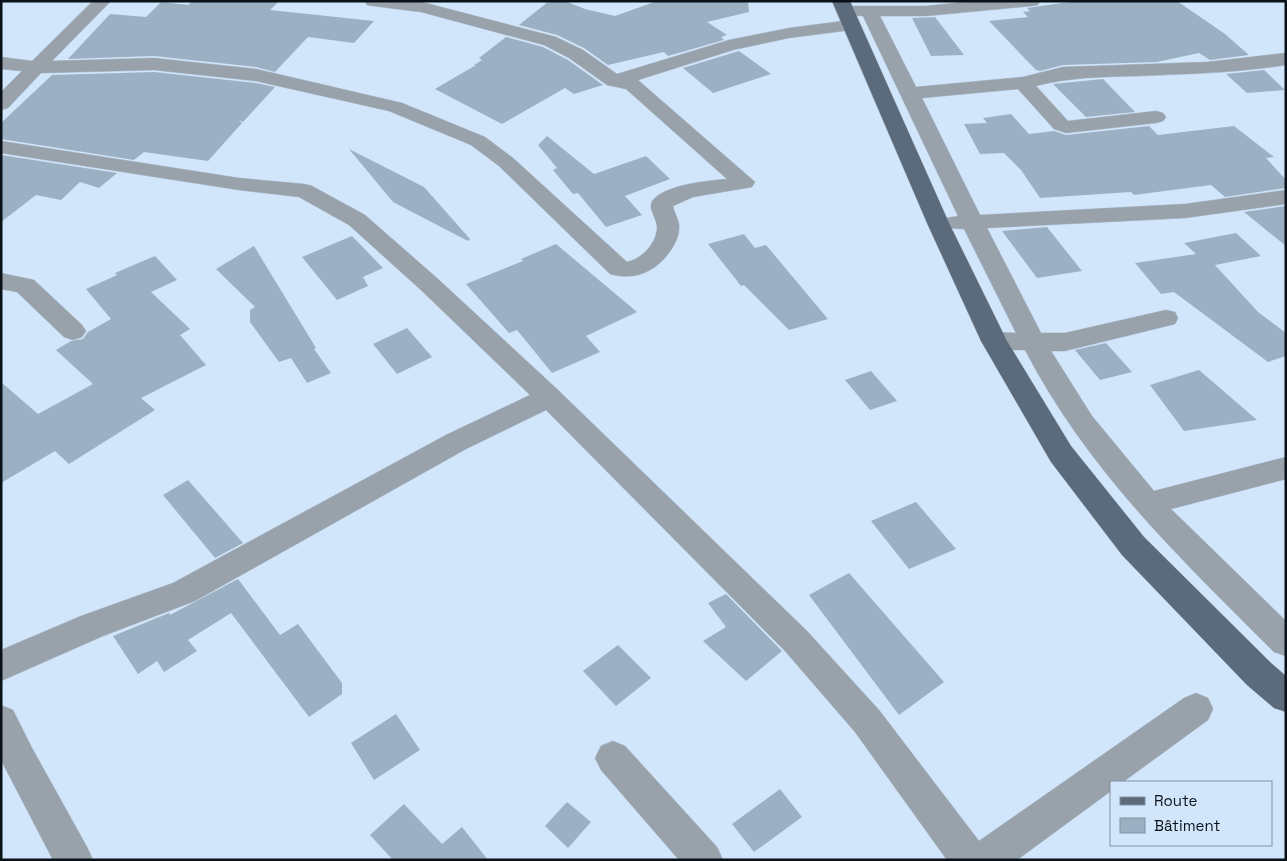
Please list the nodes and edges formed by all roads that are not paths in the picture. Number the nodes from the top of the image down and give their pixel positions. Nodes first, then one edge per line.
1 (103, 1) edge
2 (373, 1) edge
3 (1032, 1) edge
4 (852, 12) edge
5 (1286, 59) edge
6 (1, 63) edge
7 (36, 67) junction
8 (614, 80) junction
9 (1023, 83) junction
10 (911, 93) junction
11 (1, 104) edge
12 (1156, 117) dead end
13 (1, 146) edge
14 (1286, 197) edge
15 (938, 223) junction
16 (972, 223) junction
17 (1, 281) edge
18 (1166, 318) dead end
19 (73, 331) dead end
20 (994, 341) junction
21 (1033, 341) junction
22 (549, 398) junction
23 (1286, 468) edge
24 (1148, 504) junction
25 (1286, 642) edge
26 (1, 666) edge
27 (1286, 697) edge
28 (1196, 709) dead end
29 (1, 721) edge
30 (613, 758) dead end
31 (74, 860) edge
32 (704, 860) edge
33 (970, 860) edge
34 (985, 860) edge

1 - 7 street
2 - 8 street
3 - 4 street
4 - 8 street
4 - 10 street
4 - 15 main road
5 - 9 street
6 - 7 street
7 - 8 street
7 - 11 street
9 - 10 street
9 - 12 street
10 - 16 street
13 - 22 street
14 - 16 street
15 - 16 street
15 - 20 main road
16 - 21 street
17 - 19 street
18 - 21 street
20 - 21 street
20 - 27 main road
21 - 24 street
22 - 26 street
22 - 33 street
23 - 24 street
24 - 25 street
28 - 34 street
29 - 31 street
30 - 32 street

